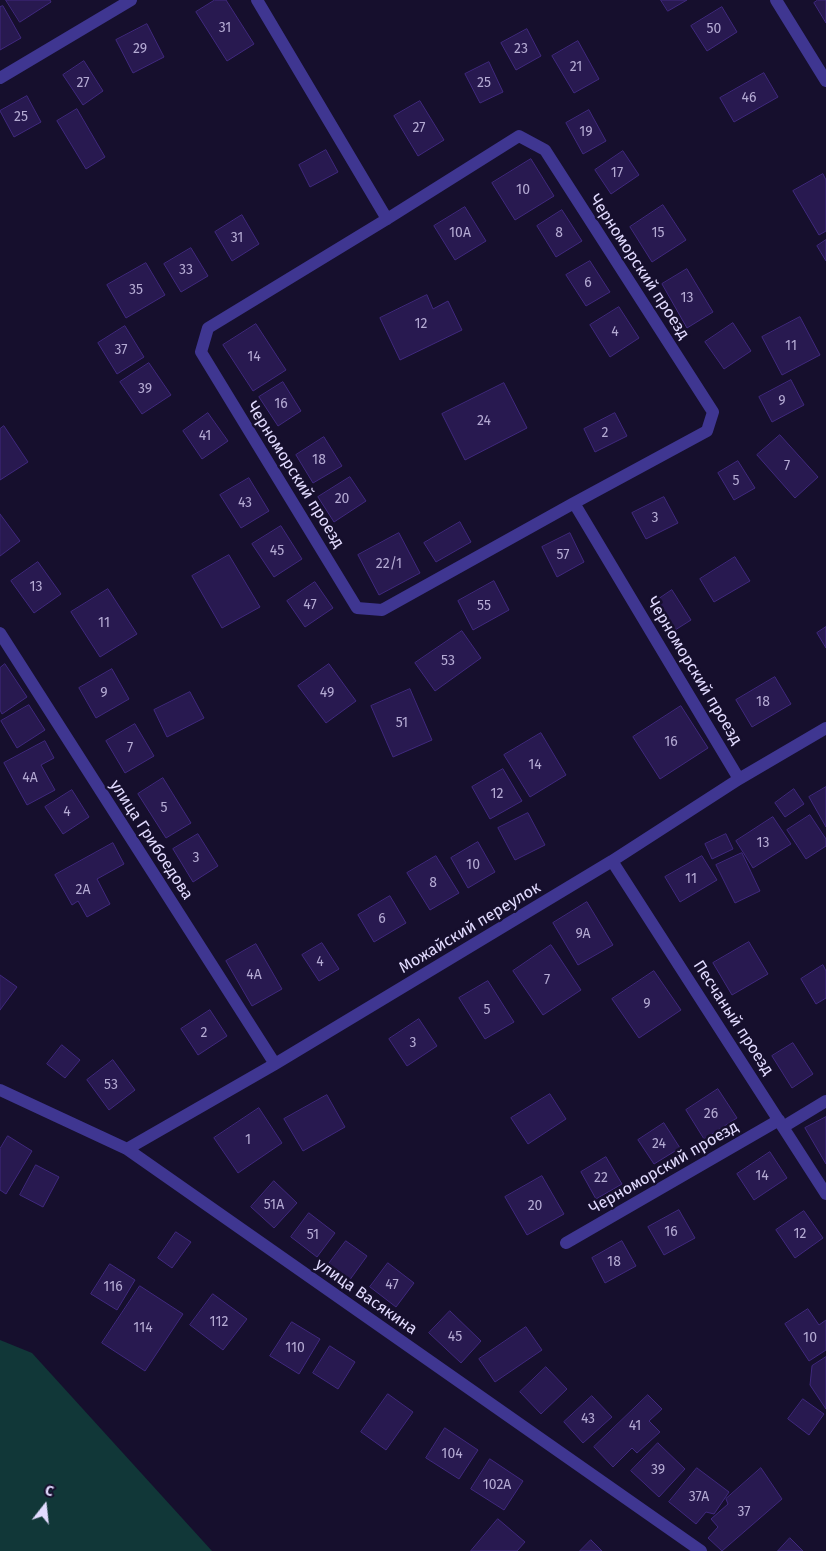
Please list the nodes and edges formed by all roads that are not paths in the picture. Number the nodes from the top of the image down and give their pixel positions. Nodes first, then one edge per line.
1 (131, 0) edge
2 (257, 0) edge
3 (776, 0) edge
4 (0, 78) edge
5 (826, 81) edge
6 (387, 219) junction
7 (574, 504) junction
8 (0, 633) edge
9 (826, 728) edge
10 (739, 779) junction
11 (612, 861) junction
12 (275, 1064) junction
13 (0, 1090) edge
14 (826, 1101) edge
15 (781, 1123) junction
16 (127, 1150) junction
17 (826, 1194) edge
18 (566, 1244) dead end
19 (701, 1551) edge

1 - 4 street
2 - 6 street
3 - 5 street
6 - 7 street, Черноморский проезд
6 - 7 street, Черноморский проезд
7 - 10 street, Черноморский проезд
8 - 12 street, улица Грибоедова
9 - 10 street, Можайский переулок
10 - 11 street, Можайский переулок
11 - 12 street, Можайский переулок
11 - 15 street, Песчаный проезд
12 - 16 street, Можайский переулок
13 - 16 street, улица Васякина
14 - 15 street, Черноморский проезд
15 - 17 street, Песчаный проезд
15 - 18 street, Черноморский проезд
16 - 19 street, улица Васякина

